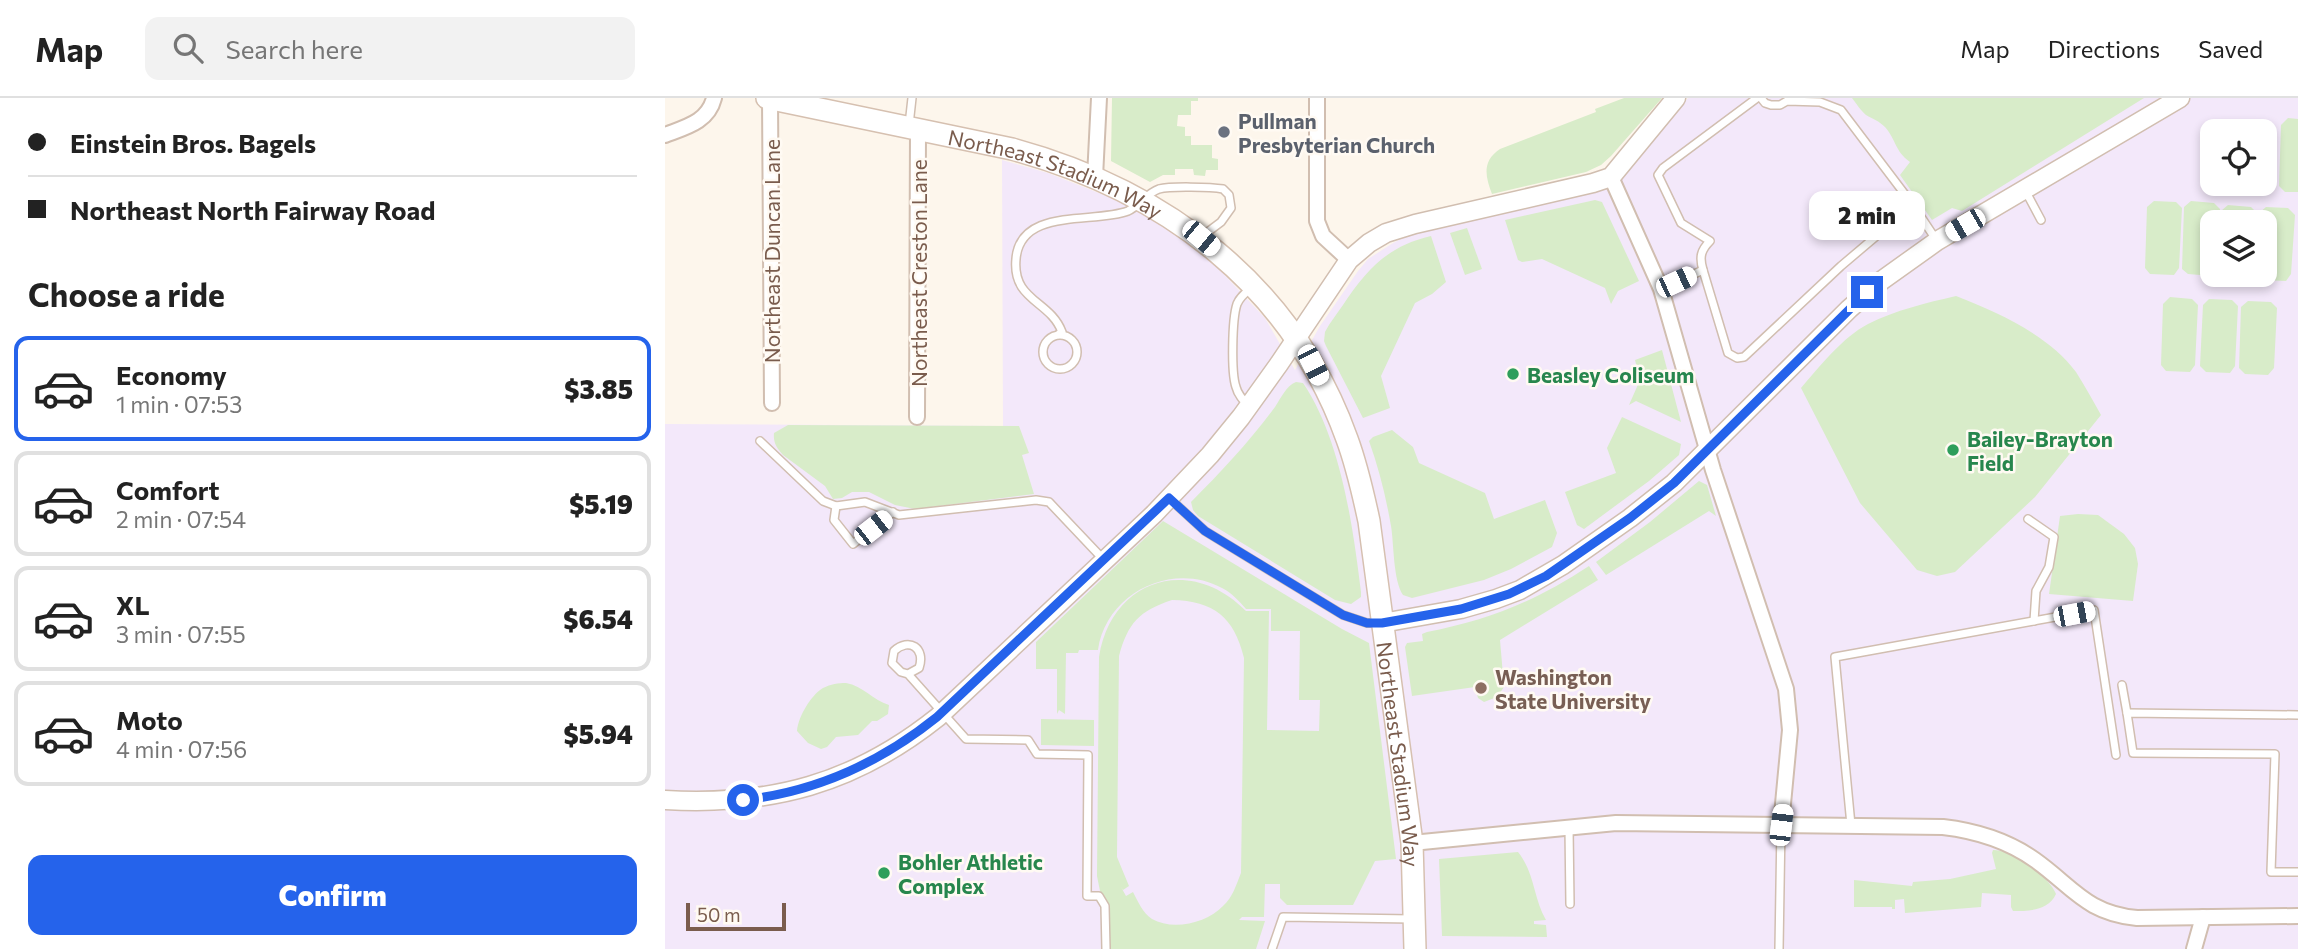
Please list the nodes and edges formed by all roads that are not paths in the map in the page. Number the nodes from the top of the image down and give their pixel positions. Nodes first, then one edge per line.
1 (715, 98) edge
2 (768, 98) edge
3 (912, 98) edge
4 (1099, 98) edge
5 (1317, 98) edge
6 (1675, 98) edge
7 (1759, 98) edge
8 (2180, 98) edge
9 (913, 129) junction
10 (665, 135) edge
11 (1095, 177) junction
12 (1611, 177) junction
13 (2025, 190) junction
14 (1143, 200) junction
15 (1913, 205) junction
16 (2041, 220) dead end
17 (1201, 238) junction
18 (1937, 241) junction
19 (1349, 260) junction
20 (1703, 270) junction
21 (1254, 285) junction
22 (1661, 289) junction
23 (1059, 334) junction
24 (1297, 340) junction
25 (772, 403) dead end
26 (1249, 406) junction
27 (918, 417) dead end
28 (761, 441) dead end
29 (1708, 450) junction
30 (1169, 498) junction
31 (836, 506) junction
32 (893, 512) junction
33 (2028, 519) dead end
34 (1103, 560) junction
35 (2034, 621) junction
36 (1382, 623) junction
37 (908, 674) junction
38 (2122, 685) dead end
39 (943, 712) junction
40 (2127, 713) junction
41 (2298, 715) edge
42 (2116, 755) dead end
43 (665, 800) edge
44 (1781, 825) junction
45 (1851, 825) junction
46 (1569, 828) junction
47 (1412, 843) junction
48 (2298, 872) edge
49 (1570, 904) dead end
50 (2298, 916) edge
51 (2203, 917) junction
52 (1415, 919) junction
53 (1106, 949) edge
54 (1272, 949) edge
55 (1415, 949) edge
56 (1779, 949) edge
57 (2194, 949) edge

1 - 10 street
2 - 9 main road, Northeast Stadium Way
2 - 25 street, Northeast Duncan Lane
3 - 9 lane
4 - 11 street
5 - 19 street
6 - 12 street
7 - 15 lane
7 - 20 lane
8 - 13 street
9 - 11 main road, Northeast Stadium Way
9 - 27 street, Northeast Creston Lane
11 - 14 main road, Northeast Stadium Way
12 - 19 street
12 - 22 street
13 - 16 lane
13 - 18 street
14 - 17 main road, Northeast Stadium Way
14 - 17 lane
14 - 23 lane
15 - 18 lane
15 - 20 lane
17 - 21 main road, Northeast Stadium Way
18 - 29 street
19 - 24 street
20 - 22 lane
21 - 24 main road, Northeast Stadium Way
21 - 26 lane
22 - 29 street
23 - 23 lane
24 - 26 street
24 - 36 main road, Northeast Stadium Way
26 - 30 street
28 - 31 lane
29 - 36 street
29 - 44 street
30 - 34 street
30 - 36 lane
31 - 32 lane
31 - 32 lane
32 - 34 lane
33 - 35 lane
34 - 39 street
35 - 42 lane
35 - 45 lane
36 - 47 main road, Northeast Stadium Way
37 - 37 lane
37 - 39 lane
38 - 40 lane
39 - 43 street
39 - 53 lane
40 - 41 lane
40 - 48 lane
44 - 45 street
44 - 46 street
44 - 56 lane
45 - 51 street
46 - 47 street
46 - 49 lane
47 - 52 main road, Northeast Stadium Way
50 - 51 street
51 - 57 street
52 - 54 lane
52 - 55 main road, Northeast Stadium Way

